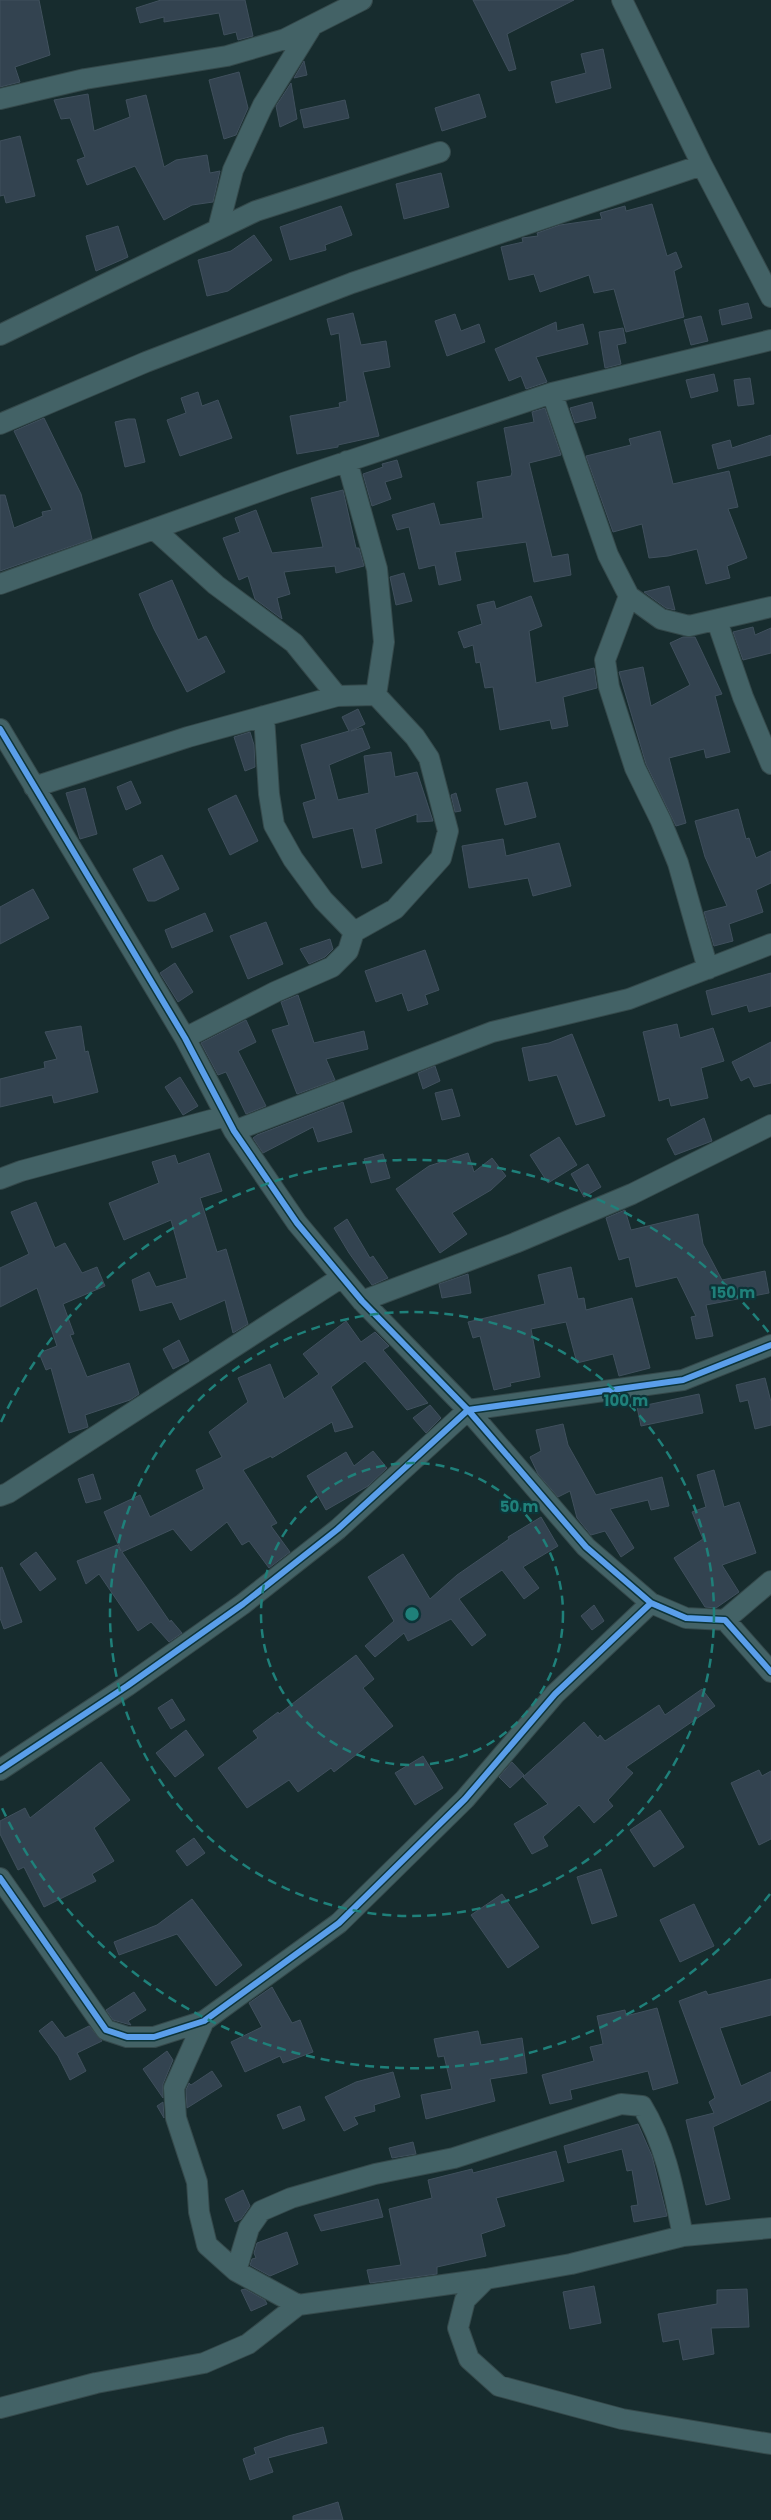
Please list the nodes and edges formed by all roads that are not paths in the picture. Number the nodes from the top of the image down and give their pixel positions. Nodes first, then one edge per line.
1 (362, 0) edge
2 (622, 0) edge
3 (312, 25) junction
4 (0, 99) edge
5 (440, 152) dead end
6 (702, 164) junction
7 (218, 229) junction
8 (771, 297) edge
9 (0, 335) edge
10 (771, 340) edge
11 (552, 393) junction
12 (0, 424) edge
13 (347, 461) junction
14 (154, 529) junction
15 (0, 584) edge
16 (629, 596) junction
17 (771, 607) edge
18 (717, 621) junction
19 (376, 695) junction
20 (337, 696) junction
21 (264, 716) junction
22 (0, 729) edge
23 (771, 764) edge
24 (34, 787) junction
25 (354, 932) junction
26 (771, 944) edge
27 (708, 969) junction
28 (184, 1038) junction
29 (230, 1124) junction
30 (771, 1125) edge
31 (0, 1179) edge
32 (342, 1277) junction
33 (362, 1301) junction
34 (771, 1345) edge
35 (468, 1410) junction
36 (0, 1496) edge
37 (771, 1581) edge
38 (651, 1603) junction
39 (725, 1620) junction
40 (771, 1672) edge
41 (0, 1770) edge
42 (0, 1878) edge
43 (204, 2021) junction
44 (771, 2228) edge
45 (683, 2236) junction
46 (236, 2271) junction
47 (486, 2279) junction
48 (298, 2305) junction
49 (0, 2408) edge
50 (771, 2444) edge

1 - 3 street
2 - 6 street
3 - 4 street
3 - 7 street
5 - 7 street
6 - 8 street
6 - 12 street
7 - 9 street
10 - 11 street
11 - 13 street
11 - 16 street
13 - 14 street
13 - 19 street
14 - 15 street
14 - 20 street
16 - 18 street
16 - 27 street
17 - 18 street
18 - 23 street
19 - 20 street
19 - 25 street
20 - 21 street
21 - 24 street
21 - 25 street
22 - 24 street
24 - 28 street
25 - 28 street
26 - 27 street
27 - 29 street
28 - 29 street
29 - 31 street
29 - 32 street
30 - 33 street
32 - 33 street
32 - 36 street
33 - 35 street
34 - 35 street
35 - 38 street
35 - 41 street
37 - 39 street
38 - 39 street
38 - 43 street
39 - 40 street
42 - 43 street
43 - 46 street
44 - 45 street
45 - 46 street
45 - 47 street
46 - 48 street
47 - 48 street
47 - 50 street
48 - 49 street

